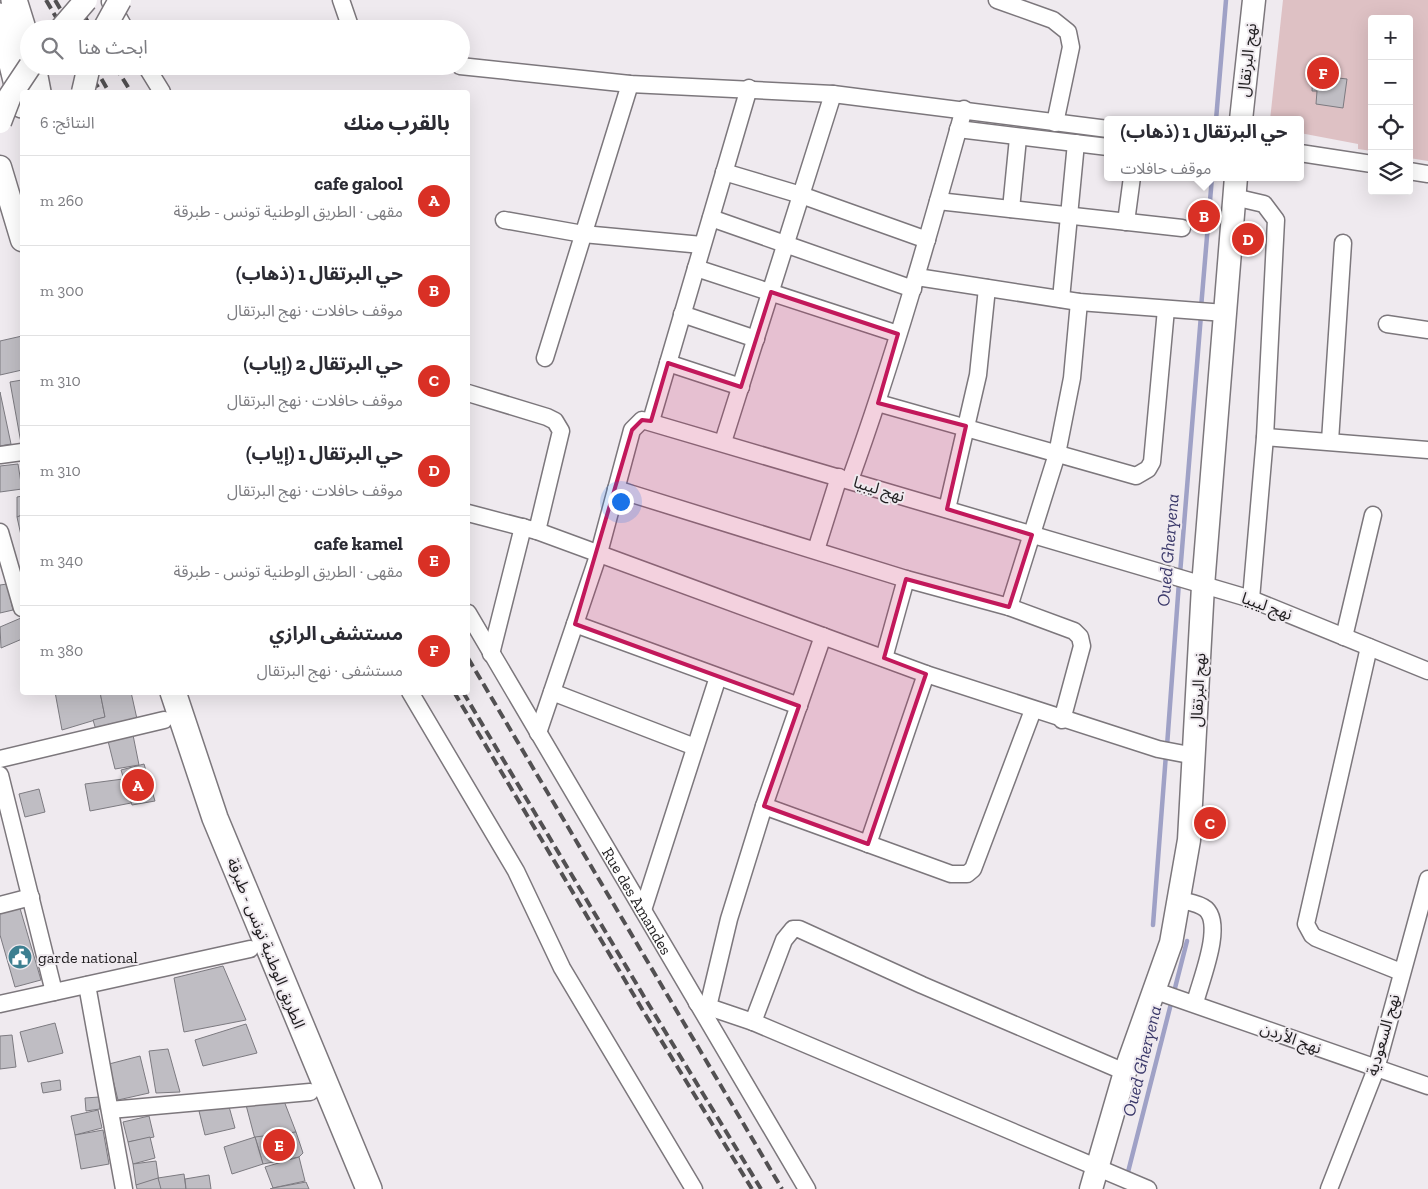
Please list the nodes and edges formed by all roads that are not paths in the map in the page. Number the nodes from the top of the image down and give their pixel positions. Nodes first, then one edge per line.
1 (14, 0) edge
2 (86, 0) edge
3 (109, 0) edge
4 (120, 0) edge
5 (341, 0) edge
6 (997, 0) edge
7 (1254, 0) edge
8 (0, 16) edge
9 (20, 20) edge
10 (69, 20) edge
11 (109, 20) edge
12 (120, 20) edge
13 (348, 20) edge
14 (470, 67) edge
15 (25, 75) edge
16 (33, 75) edge
17 (87, 75) edge
18 (152, 75) edge
19 (630, 84) junction
20 (749, 88) junction
21 (37, 90) edge
22 (84, 90) edge
23 (161, 90) edge
24 (833, 94) junction
25 (20, 97) edge
26 (964, 109) junction
27 (1241, 116) edge
28 (0, 122) edge
29 (1055, 123) junction
30 (958, 129) junction
31 (1104, 129) edge
32 (1018, 138) junction
33 (1076, 143) junction
34 (1104, 146) edge
35 (1304, 153) edge
36 (1368, 163) edge
37 (0, 167) edge
38 (1413, 171) edge
39 (724, 172) junction
40 (1428, 174) edge
41 (1131, 181) edge
42 (1235, 187) edge
43 (801, 196) junction
44 (938, 201) junction
45 (1011, 209) junction
46 (1069, 215) junction
47 (711, 218) junction
48 (504, 220) dead end
49 (1126, 222) junction
50 (1182, 228) dead end
51 (20, 233) edge
52 (583, 234) junction
53 (927, 240) junction
54 (1343, 243) dead end
55 (702, 245) junction
56 (786, 245) junction
57 (696, 268) junction
58 (915, 283) junction
59 (988, 288) junction
60 (771, 292) junction
61 (1061, 299) junction
62 (1079, 302) junction
63 (1172, 310) junction
64 (1218, 313) junction
65 (682, 314) junction
66 (1387, 324) dead end
67 (1428, 330) edge
68 (898, 334) junction
69 (756, 339) junction
70 (545, 358) dead end
71 (668, 363) junction
72 (741, 387) junction
73 (470, 398) edge
74 (878, 403) junction
75 (650, 421) junction
76 (966, 426) junction
77 (1266, 437) junction
78 (1330, 441) junction
79 (723, 442) junction
80 (1428, 450) edge
81 (20, 452) edge
82 (1057, 454) junction
83 (0, 455) edge
84 (845, 478) junction
85 (616, 489) junction
86 (947, 509) junction
87 (470, 514) edge
88 (1373, 515) dead end
89 (530, 529) junction
90 (0, 532) edge
91 (1032, 535) junction
92 (816, 550) junction
93 (599, 553) junction
94 (906, 579) junction
95 (1198, 584) junction
96 (1251, 599) junction
97 (20, 601) edge
98 (1009, 607) junction
99 (470, 616) edge
100 (575, 624) junction
101 (823, 636) junction
102 (1344, 637) junction
103 (1370, 647) junction
104 (492, 654) junction
105 (884, 658) junction
106 (1428, 671) edge
107 (926, 674) junction
108 (718, 677) junction
109 (552, 692) junction
110 (157, 695) edge
111 (174, 695) edge
112 (412, 695) edge
113 (799, 706) junction
114 (1033, 710) junction
115 (164, 720) junction
116 (1062, 720) junction
117 (538, 733) junction
118 (695, 747) junction
119 (1186, 754) junction
120 (0, 759) edge
121 (0, 775) edge
122 (764, 806) junction
123 (868, 844) junction
124 (1428, 878) edge
125 (31, 897) junction
126 (1180, 900) junction
127 (0, 904) edge
128 (1425, 904) edge
129 (643, 910) junction
130 (250, 949) junction
131 (1401, 972) junction
132 (87, 985) junction
133 (1156, 991) junction
134 (54, 992) junction
135 (1187, 1001) junction
136 (0, 1004) edge
137 (703, 1005) junction
138 (753, 1022) junction
139 (1376, 1068) junction
140 (1125, 1072) junction
141 (1428, 1086) edge
142 (310, 1092) junction
143 (110, 1110) junction
144 (1101, 1169) junction
145 (124, 1189) edge
146 (351, 1189) edge
147 (369, 1189) edge
148 (694, 1189) edge
149 (808, 1189) edge
150 (1091, 1189) edge
151 (1148, 1189) edge
152 (1328, 1189) edge

1 - 9 main road
2 - 10 street, bridge
3 - 12 street
4 - 11 street, bridge
5 - 13 street
6 - 29 street
7 - 27 street, نهج البرتقال
8 - 25 main road
14 - 19 street
15 - 28 street, bridge
16 - 21 main road
17 - 22 street, bridge
18 - 23 street
19 - 20 street
19 - 52 street
20 - 24 street
20 - 39 street
24 - 26 street
24 - 43 street
26 - 29 street
26 - 30 street
29 - 31 street
30 - 32 street
30 - 44 street
32 - 33 street
32 - 45 street
33 - 34 street
33 - 46 street
35 - 36 street
37 - 51 street
38 - 40 street
39 - 43 street
39 - 47 street
41 - 49 street
42 - 64 street, نهج البرتقال
42 - 77 street
43 - 53 street
43 - 56 street
44 - 45 street
44 - 53 street
45 - 46 street
46 - 49 street
46 - 61 street
47 - 55 street
47 - 56 street
48 - 52 street
49 - 50 street
52 - 55 street
52 - 70 street
53 - 58 street
54 - 78 street
55 - 57 street
56 - 58 street
56 - 60 street
57 - 60 street
57 - 65 street
58 - 59 street
58 - 68 street
59 - 61 street
59 - 76 street
60 - 68 street
60 - 69 street
61 - 62 street
62 - 63 street
62 - 82 street
63 - 64 street
63 - 82 street
64 - 95 street, نهج البرتقال
65 - 69 street
65 - 71 street
66 - 67 street
68 - 74 street
69 - 72 street
71 - 72 street
71 - 75 street
72 - 79 street
73 - 89 street
74 - 76 street
74 - 84 street
75 - 79 street, نهج ليبيا
75 - 85 street
76 - 82 street
76 - 86 street
77 - 78 street
77 - 96 street
78 - 80 street
79 - 84 street, نهج ليبيا
81 - 83 street
82 - 91 street
84 - 86 street, نهج ليبيا
84 - 92 street
85 - 92 street
85 - 93 street
86 - 91 street, نهج ليبيا
87 - 89 street
88 - 102 street
89 - 93 street
89 - 104 street
90 - 97 street
91 - 95 street, نهج ليبيا
91 - 98 street
92 - 94 street
93 - 100 street
93 - 101 street
94 - 98 street
94 - 105 street
95 - 96 street, نهج ليبيا
95 - 119 street, نهج البرتقال
96 - 102 street, نهج ليبيا
98 - 116 street
99 - 104 street, Rue des Amandes
100 - 108 street
100 - 109 street
101 - 105 street
101 - 113 street
102 - 103 street, نهج ليبيا
103 - 106 street, نهج ليبيا
103 - 131 street
104 - 117 street, Rue des Amandes
105 - 107 street
107 - 114 street
107 - 123 street
108 - 113 street
108 - 118 street
109 - 117 street
109 - 118 street
110 - 115 main road, الطريق الوطنية تونس - طبرقة
111 - 147 main road, الطريق الوطنية تونس - طبرقة
112 - 148 street
113 - 122 street
114 - 116 street
114 - 123 street
115 - 120 street
115 - 130 main road, الطريق الوطنية تونس - طبرقة
116 - 119 street
117 - 129 street, Rue des Amandes
118 - 129 street
119 - 126 street, نهج البرتقال
121 - 125 street
122 - 123 street
122 - 137 street
124 - 128 street, نهج السعودية
125 - 127 street
125 - 134 street
126 - 133 street, نهج البرتقال
126 - 135 street
128 - 131 street, نهج السعودية
129 - 137 street, Rue des Amandes
130 - 132 street
130 - 142 main road, الطريق الوطنية تونس - طبرقة
131 - 139 street, نهج السعودية
132 - 134 street
132 - 143 street
133 - 135 street, نهج الأردن
133 - 140 street, نهج البرتقال
134 - 136 street
135 - 139 street, نهج الأردن
137 - 138 street
137 - 149 street, Rue des Amandes
138 - 140 street
138 - 144 street
139 - 141 street, نهج الأردن
139 - 152 street, نهج السعودية
140 - 144 street, نهج البرتقال
142 - 143 street
142 - 146 main road, الطريق الوطنية تونس - طبرقة
143 - 145 street
144 - 150 street, نهج البرتقال
144 - 151 street

